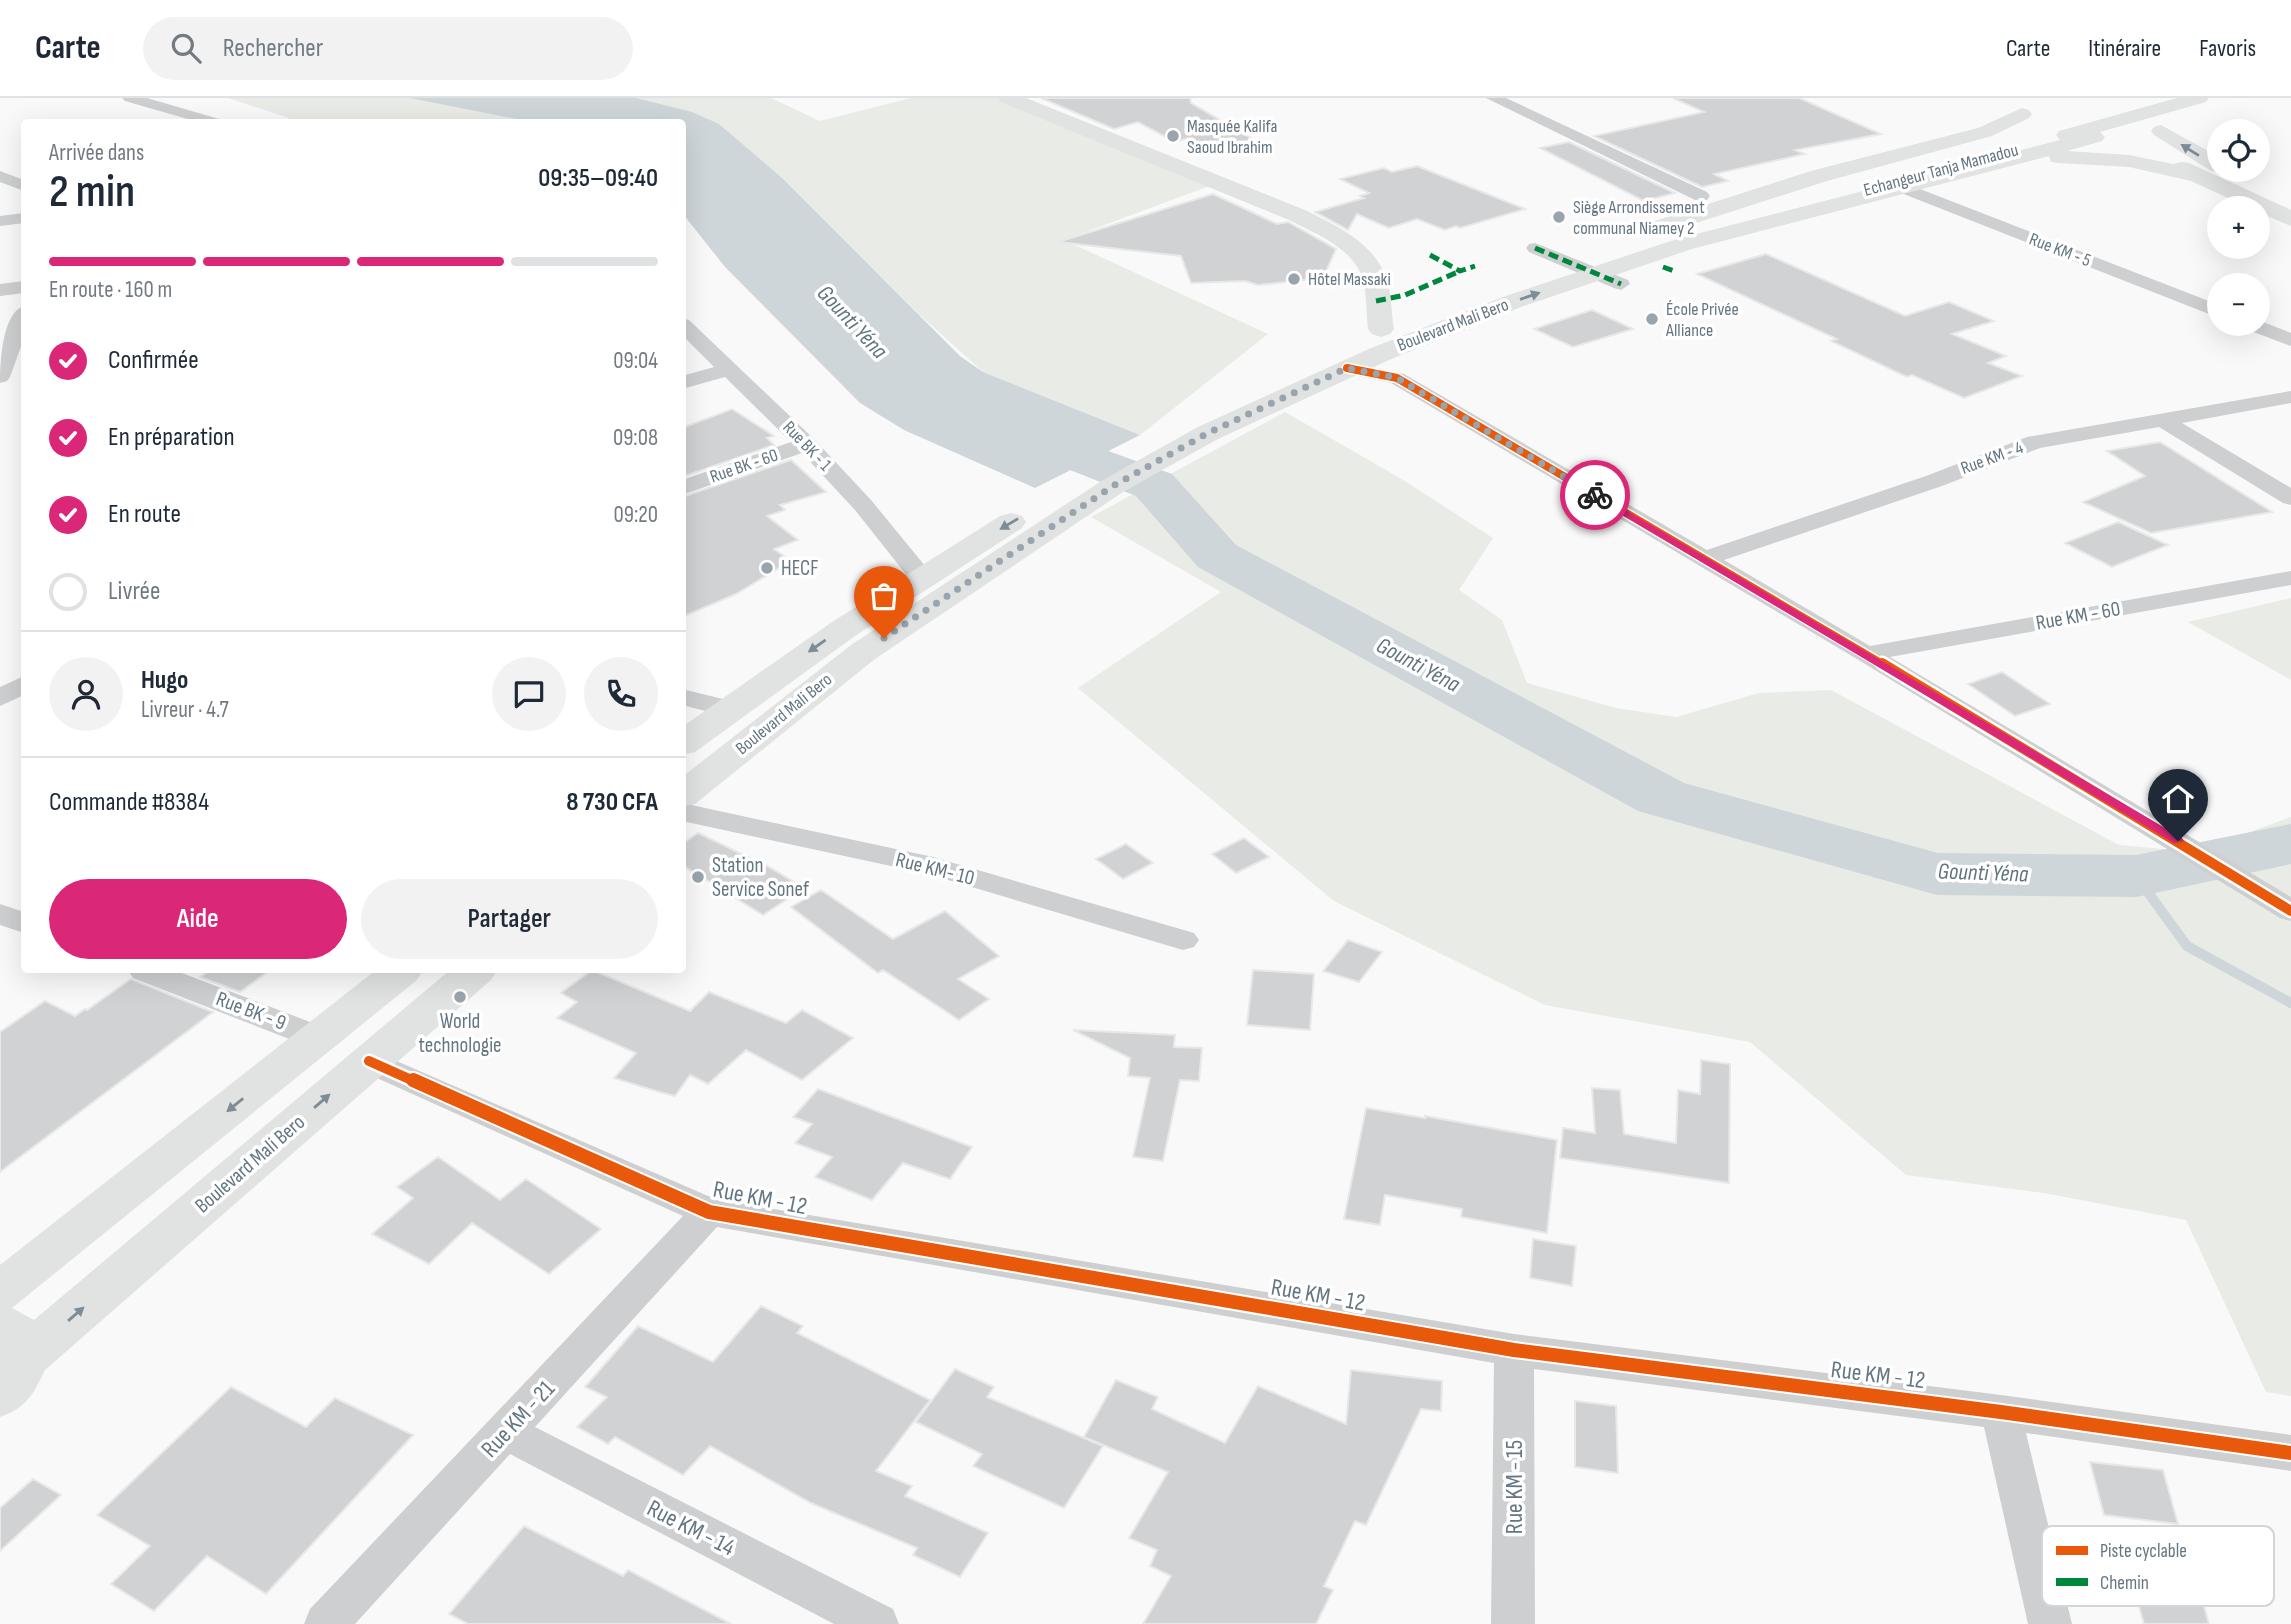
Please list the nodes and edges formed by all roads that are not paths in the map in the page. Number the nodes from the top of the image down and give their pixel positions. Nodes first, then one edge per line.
1 (130, 98) edge
2 (1008, 98) edge
3 (1494, 98) edge
4 (2120, 98) edge
5 (2199, 98) edge
6 (2214, 98) edge
7 (2156, 114) edge
8 (2030, 115) edge
9 (202, 119) edge
10 (2100, 138) junction
11 (1998, 161) junction
12 (2207, 167) edge
13 (2207, 170) edge
14 (2207, 171) edge
15 (0, 176) edge
16 (2229, 182) edge
17 (2251, 182) edge
18 (21, 185) edge
19 (1902, 187) junction
20 (1702, 196) dead end
21 (2291, 202) edge
22 (21, 218) edge
23 (2291, 219) edge
24 (0, 221) edge
25 (1655, 229) junction
26 (1685, 244) junction
27 (1535, 248) dead end
28 (1621, 284) dead end
29 (21, 287) edge
30 (0, 290) edge
31 (2207, 307) edge
32 (21, 320) edge
33 (686, 328) edge
34 (2270, 332) edge
35 (2291, 340) edge
36 (1380, 341) junction
37 (1347, 368) junction
38 (728, 369) junction
39 (0, 377) edge
40 (1397, 378) junction
41 (686, 382) edge
42 (2291, 397) edge
43 (2161, 419) junction
44 (806, 444) junction
45 (1101, 481) junction
46 (686, 487) edge
47 (2291, 498) edge
48 (1704, 559) junction
49 (921, 577) junction
50 (2291, 578) edge
51 (1866, 654) junction
52 (21, 686) edge
53 (0, 698) edge
54 (686, 698) edge
55 (729, 709) junction
56 (686, 741) edge
57 (686, 793) edge
58 (686, 813) edge
59 (2291, 911) edge
60 (1184, 940) dead end
61 (152, 973) edge
62 (398, 973) edge
63 (472, 973) edge
64 (319, 1038) junction
65 (369, 1061) junction
66 (709, 1212) junction
67 (0, 1293) edge
68 (1514, 1350) junction
69 (8, 1359) edge
70 (2001, 1412) junction
71 (506, 1432) junction
72 (2291, 1453) edge
73 (2042, 1589) edge
74 (2046, 1606) edge
75 (326, 1624) edge
76 (877, 1624) edge
77 (1513, 1624) edge
78 (2050, 1624) edge

1 - 9 street
2 - 36 main road
3 - 20 street
4 - 7 main road
5 - 26 main road, Echangeur Tanja Mamadou
6 - 7 main road
7 - 8 main road, Echangeur Tanja Mamadou
7 - 10 main road
12 -> 7 main road
8 - 10 main road
8 - 25 main road, Echangeur Tanja Mamadou
8 - 25 main road, Boulevard Mali Bero
10 - 11 main road, Boulevard Mali Bero
10 - 13 main road
11 - 14 main road
11 - 19 main road, Boulevard Mali Bero
15 - 18 street
16 - 23 main road
17 - 21 main road
19 - 26 main road, Boulevard Mali Bero
19 - 31 street, Rue KM - 5
22 - 24 street
25 - 36 main road, Boulevard Mali Bero
36 -> 26 main road, Boulevard Mali Bero
27 - 28 street
29 - 30 street
32 - 39 street
33 - 38 street, Rue BK - 1
34 - 35 street
36 - 37 main road, Boulevard Mali Bero
36 - 40 street
36 - 45 main road, Boulevard Mali Bero
37 - 40 street
37 - 45 main road, Boulevard Mali Bero
38 - 41 street
38 - 44 street, Rue BK - 1
40 - 48 street
42 - 43 street, Rue KM - 4
43 - 47 street
43 - 48 street, Rue KM - 4
44 - 46 street, Rue BK - 60
44 - 49 street, Rue BK - 1
45 -> 49 main road, Boulevard Mali Bero
45 - 57 main road, Boulevard Mali Bero
48 - 51 street
49 -> 55 main road, Boulevard Mali Bero
50 - 51 street, Rue KM - 60
51 - 59 street
52 - 53 street
54 - 55 street
55 - 56 main road, Boulevard Mali Bero
58 - 60 street, Rue KM- 10
61 - 64 street, Rue BK - 9
62 - 64 main road
63 - 65 main road, Boulevard Mali Bero
64 -> 67 main road
65 - 66 street, Rue KM - 12
69 -> 65 main road, Boulevard Mali Bero
66 - 68 street, Rue KM - 12
66 - 71 street, Rue KM - 21
68 - 70 street, Rue KM - 12
68 - 77 street, Rue KM - 15
70 - 72 street, Rue KM - 12
70 - 73 street
71 - 75 street, Rue KM - 21
71 - 76 street, Rue KM - 14
74 - 78 street

